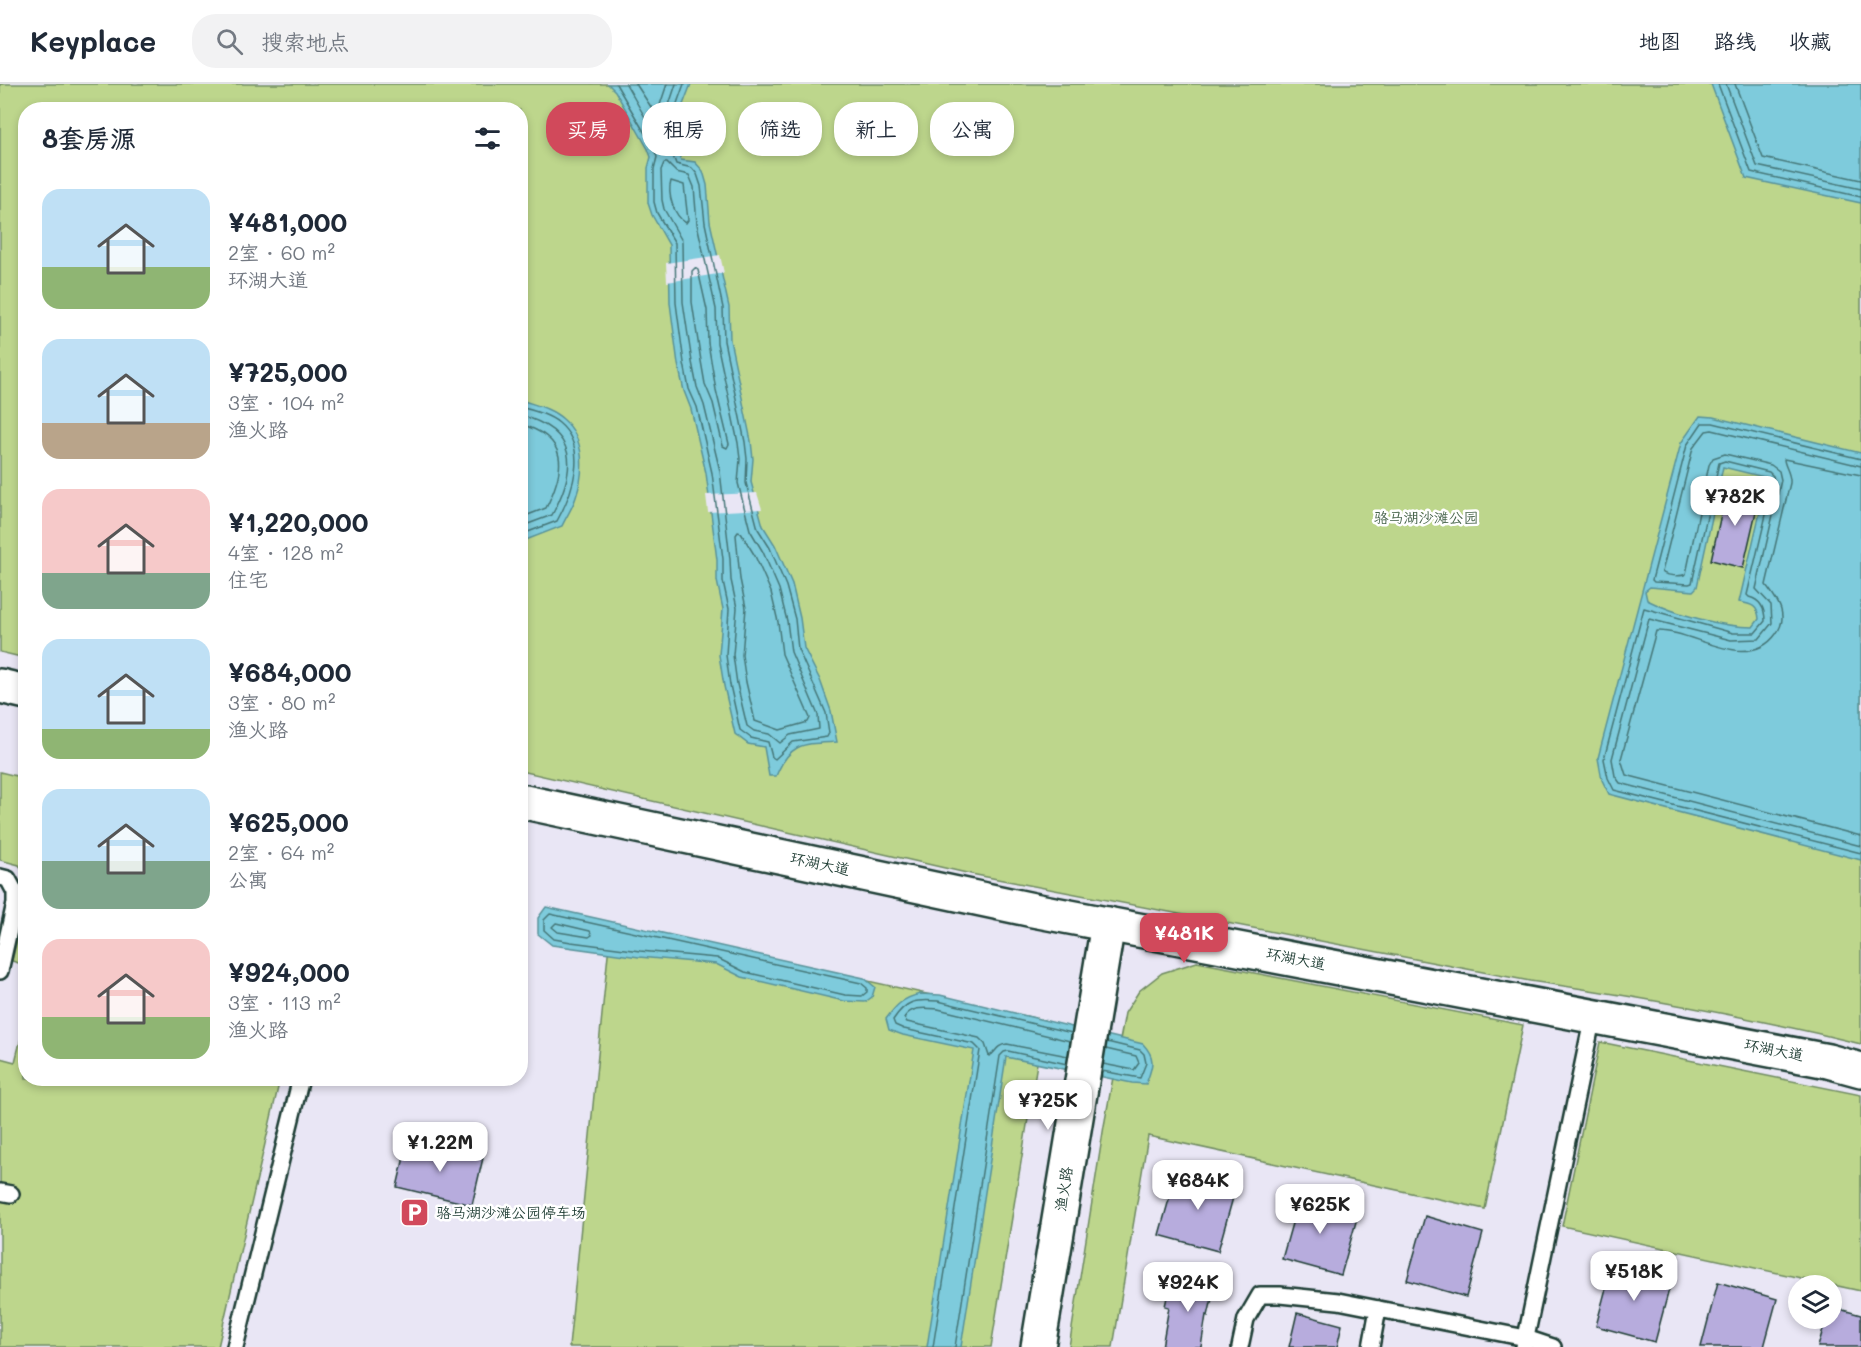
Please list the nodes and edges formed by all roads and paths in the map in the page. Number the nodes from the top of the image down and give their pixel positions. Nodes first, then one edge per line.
1 (0, 686) edge
2 (18, 690) edge
3 (528, 803) edge
4 (0, 877) edge
5 (1108, 924) junction
6 (0, 970) edge
7 (1593, 1016) junction
8 (1861, 1070) edge
9 (299, 1086) edge
10 (1378, 1309) junction
11 (1525, 1343) edge
12 (235, 1347) edge
13 (1038, 1347) edge
14 (1240, 1347) edge
15 (1371, 1347) edge
16 (1552, 1347) edge

1 - 2 main road
3 - 5 main road, 环湖大道
4 - 6 lane
5 - 7 main road, 环湖大道
5 - 13 main road, 渔火路
7 - 8 main road, 环湖大道
7 - 11 lane
9 - 12 lane
10 - 11 lane
10 - 14 lane
10 - 15 lane
11 - 16 lane

